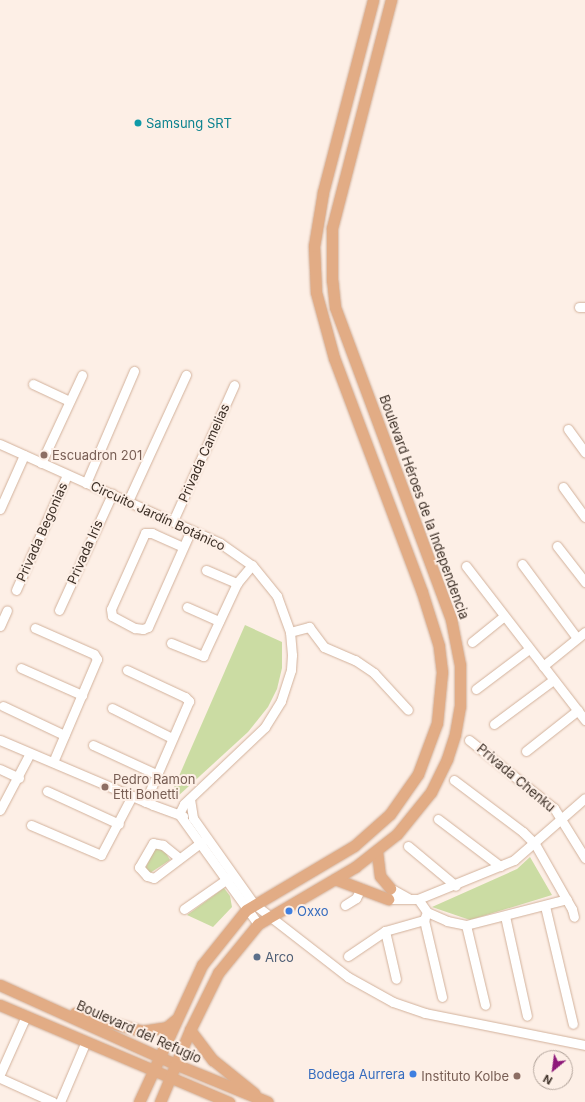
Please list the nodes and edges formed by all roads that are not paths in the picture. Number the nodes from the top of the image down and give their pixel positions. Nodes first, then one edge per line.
1 (373, 0) edge
2 (391, 0) edge
3 (319, 311) junction
4 (348, 339) junction
5 (134, 371) dead end
6 (186, 375) dead end
7 (82, 376) dead end
8 (33, 384) dead end
9 (234, 385) dead end
10 (69, 402) junction
11 (568, 430) dead end
12 (0, 444) edge
13 (585, 452) edge
14 (24, 455) junction
15 (40, 463) junction
16 (67, 475) junction
17 (86, 483) junction
18 (563, 487) dead end
19 (112, 494) junction
20 (128, 501) junction
21 (0, 509) edge
22 (585, 517) edge
23 (173, 521) junction
24 (191, 530) junction
25 (557, 546) dead end
26 (183, 547) junction
27 (522, 564) dead end
28 (252, 565) junction
29 (466, 566) dead end
30 (206, 570) dead end
31 (585, 582) edge
32 (237, 583) junction
33 (16, 590) dead end
34 (187, 607) dead end
35 (7, 610) dead end
36 (59, 610) dead end
37 (504, 616) junction
38 (219, 621) junction
39 (0, 626) edge
40 (35, 628) dead end
41 (290, 632) junction
42 (585, 632) edge
43 (577, 638) junction
44 (472, 642) dead end
45 (171, 643) dead end
46 (529, 649) junction
47 (543, 666) junction
48 (21, 668) dead end
49 (127, 670) dead end
50 (553, 680) junction
51 (476, 689) dead end
52 (82, 695) junction
53 (3, 706) dead end
54 (112, 708) dead end
55 (408, 710) dead end
56 (578, 710) junction
57 (585, 720) edge
58 (494, 724) dead end
59 (64, 735) junction
60 (172, 738) junction
61 (0, 740) edge
62 (469, 740) dead end
63 (93, 745) dead end
64 (526, 751) dead end
65 (30, 753) junction
66 (53, 762) junction
67 (0, 769) edge
68 (156, 774) junction
69 (19, 778) junction
70 (454, 780) dead end
71 (47, 791) dead end
72 (132, 796) junction
73 (585, 798) edge
74 (190, 799) junction
75 (145, 802) junction
76 (0, 810) edge
77 (179, 814) junction
78 (193, 818) junction
79 (561, 818) junction
80 (438, 819) dead end
81 (119, 824) junction
82 (31, 825) dead end
83 (207, 837) junction
84 (198, 844) junction
85 (534, 844) junction
86 (408, 846) dead end
87 (376, 852) junction
88 (179, 858) dead end
89 (585, 858) edge
90 (500, 866) junction
91 (234, 874) junction
92 (335, 879) junction
93 (225, 880) junction
94 (456, 886) junction
95 (361, 888) junction
96 (390, 893) junction
97 (418, 899) junction
98 (567, 899) junction
99 (345, 905) dead end
100 (545, 906) junction
101 (250, 907) junction
102 (184, 909) dead end
103 (268, 916) junction
104 (425, 916) junction
105 (505, 916) junction
106 (574, 917) dead end
107 (258, 924) junction
108 (466, 925) junction
109 (385, 932) junction
110 (348, 956) dead end
111 (396, 979) dead end
112 (0, 985) edge
113 (442, 997) dead end
114 (44, 1004) junction
115 (0, 1005) edge
116 (485, 1005) dead end
117 (26, 1016) junction
118 (526, 1016) dead end
119 (176, 1020) junction
120 (573, 1024) dead end
121 (190, 1030) junction
122 (86, 1041) junction
123 (585, 1045) edge
124 (158, 1057) junction
125 (175, 1064) junction
126 (153, 1069) junction
127 (0, 1074) edge
128 (170, 1077) junction
129 (0, 1078) edge
130 (265, 1101) edge
131 (53, 1102) edge
132 (60, 1102) edge
133 (140, 1102) edge
134 (160, 1102) edge
135 (229, 1102) edge

1 - 3 main road
2 - 4 main road, Boulevard Héroes de la Independencia
3 - 4 main road
3 - 101 main road
4 - 87 main road, Boulevard Héroes de la Independencia
5 - 17 street
6 - 20 street
7 - 10 street
8 - 10 street
9 - 23 street, Privada Camelias
10 - 15 street
11 - 13 street
12 - 14 street, Circuito Jardín Botánico
14 - 15 street, Circuito Jardín Botánico
14 - 21 street
15 - 16 street, Circuito Jardín Botánico
16 - 17 street, Circuito Jardín Botánico
16 - 33 street, Privada Begonias
17 - 19 street, Circuito Jardín Botánico
18 - 22 street
19 - 20 street, Circuito Jardín Botánico
19 - 36 street, Privada Iris
20 - 23 street, Circuito Jardín Botánico
23 - 24 street, Circuito Jardín Botánico
24 - 26 street
24 - 28 street, Circuito Jardín Botánico
25 - 31 street
26 - 26 street
27 - 43 street
28 - 32 street
28 - 41 street, Circuito Jardín Botánico
29 - 37 street
30 - 32 street
32 - 38 street
34 - 38 street
35 - 39 street
37 - 44 street
37 - 46 street
38 - 45 street
40 - 52 street
41 - 55 street
41 - 74 street, Circuito Jardín Botánico
42 - 43 street
43 - 47 street
46 - 47 street
46 - 51 street
47 - 50 street
48 - 52 street
49 - 60 street
50 - 56 street
50 - 58 street
52 - 59 street
53 - 59 street
54 - 60 street
56 - 57 street
56 - 64 street
59 - 66 street
60 - 68 street
61 - 65 street
62 - 79 street, Privada Chenku
63 - 68 street
65 - 66 street
65 - 69 street
66 - 72 street
67 - 69 street
68 - 75 street
69 - 76 street
70 - 85 street
71 - 81 street
72 - 75 street
72 - 81 street
73 - 79 street
74 - 77 street, Circuito Jardín Botánico
74 - 78 street
75 - 77 street
77 - 78 street
77 - 84 street
78 - 83 street
79 - 85 street
79 - 89 street, Privada Chenku
80 - 90 street
81 - 82 street
83 - 84 street
83 - 91 street
84 - 88 street
84 - 93 street
85 - 90 street
85 - 98 street
86 - 94 street
87 - 92 main road, Boulevard Héroes de la Independencia
87 - 96 main road
90 - 94 street
91 - 93 street
91 - 101 street
92 - 95 main road
92 - 103 main road, Boulevard Héroes de la Independencia
93 - 101 street
93 - 102 street
94 - 97 street
95 - 96 main road
95 - 99 street
96 - 97 street
97 - 104 street
98 - 100 street
98 - 106 street
100 - 105 street
100 - 120 street
101 - 103 street
101 - 107 street
101 - 119 main road
103 - 107 main road, Boulevard Héroes de la Independencia
103 - 123 street
104 - 108 street
104 - 109 street
104 - 113 street
105 - 108 street
105 - 118 street
107 - 121 main road, Boulevard Héroes de la Independencia
108 - 116 street
109 - 110 street
109 - 111 street
112 - 114 main road, Boulevard del Refugio
114 - 119 main road
114 - 124 main road, Boulevard del Refugio
115 - 117 main road
117 - 122 main road
117 - 127 street
119 - 124 main road
121 - 125 main road, Boulevard Héroes de la Independencia
121 - 130 main road
122 - 126 main road
122 - 132 street
124 - 125 main road, Boulevard del Refugio
124 - 126 main road
125 - 128 main road, Boulevard Héroes de la Independencia
125 - 130 main road, Boulevard del Refugio
126 - 128 main road
126 - 133 main road
128 - 134 main road, Boulevard Héroes de la Independencia
128 - 135 main road
129 - 131 street

